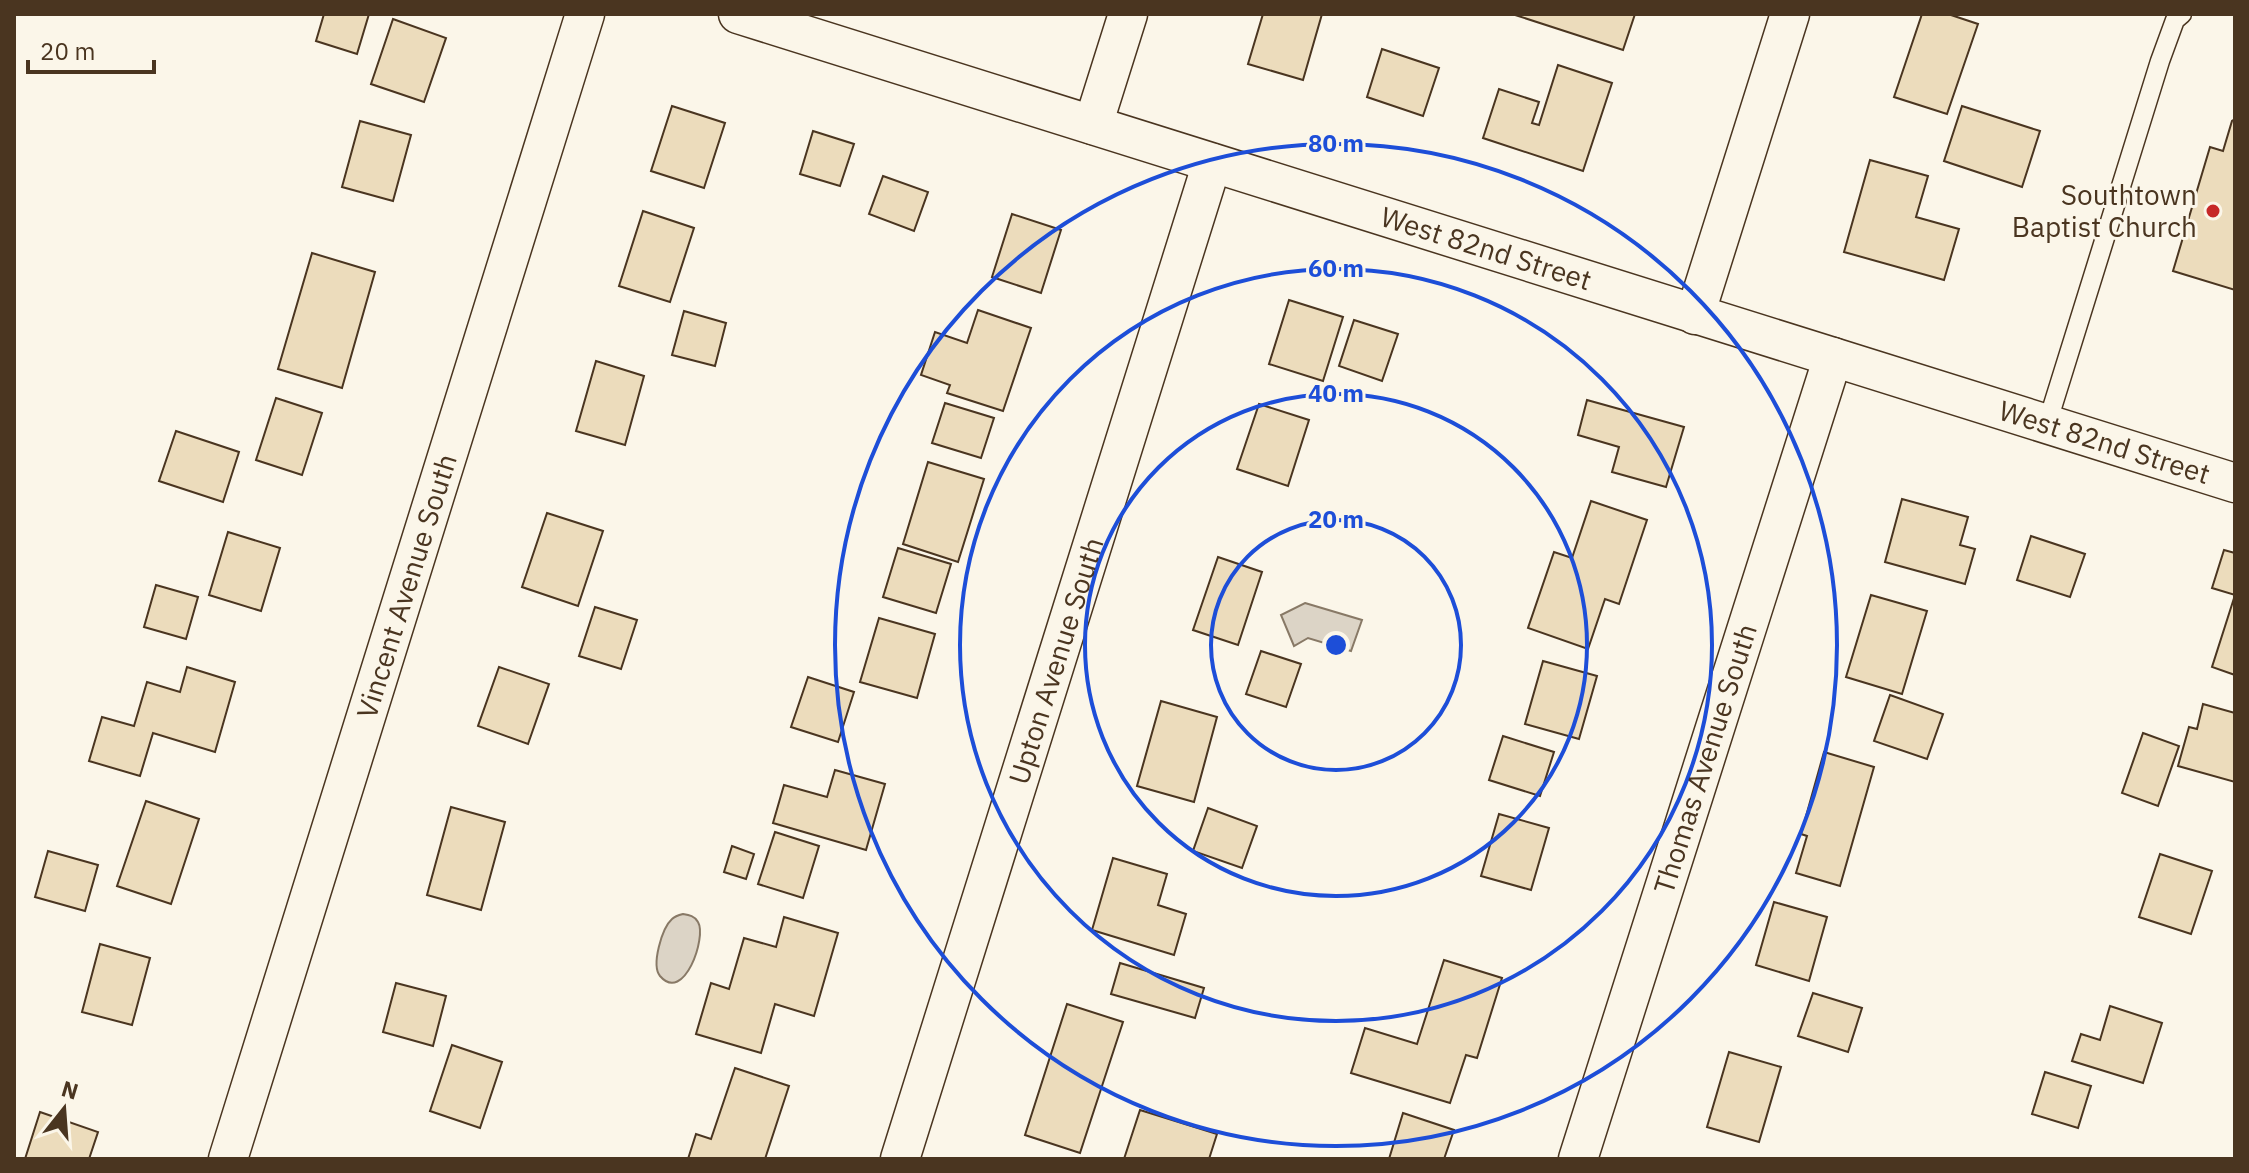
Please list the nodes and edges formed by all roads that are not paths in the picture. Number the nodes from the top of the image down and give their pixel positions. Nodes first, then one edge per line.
1 (585, 14) edge
2 (738, 14) edge
3 (1128, 14) edge
4 (1790, 14) edge
5 (2182, 14) edge
6 (1093, 125) junction
7 (1212, 163) junction
8 (1695, 315) junction
9 (1833, 357) junction
10 (2047, 424) junction
11 (2235, 483) edge
12 (228, 1159) edge
13 (900, 1159) edge
14 (1578, 1159) edge

1 - 12 street, Vincent Avenue South
2 - 6 street, West 82nd Street
3 - 6 street
4 - 8 street
5 - 10 lane
6 - 7 street, West 82nd Street
7 - 8 street, West 82nd Street
7 - 13 street, Upton Avenue South
8 - 9 street, West 82nd Street
9 - 10 street, West 82nd Street
9 - 14 street, Thomas Avenue South
10 - 11 street, West 82nd Street

